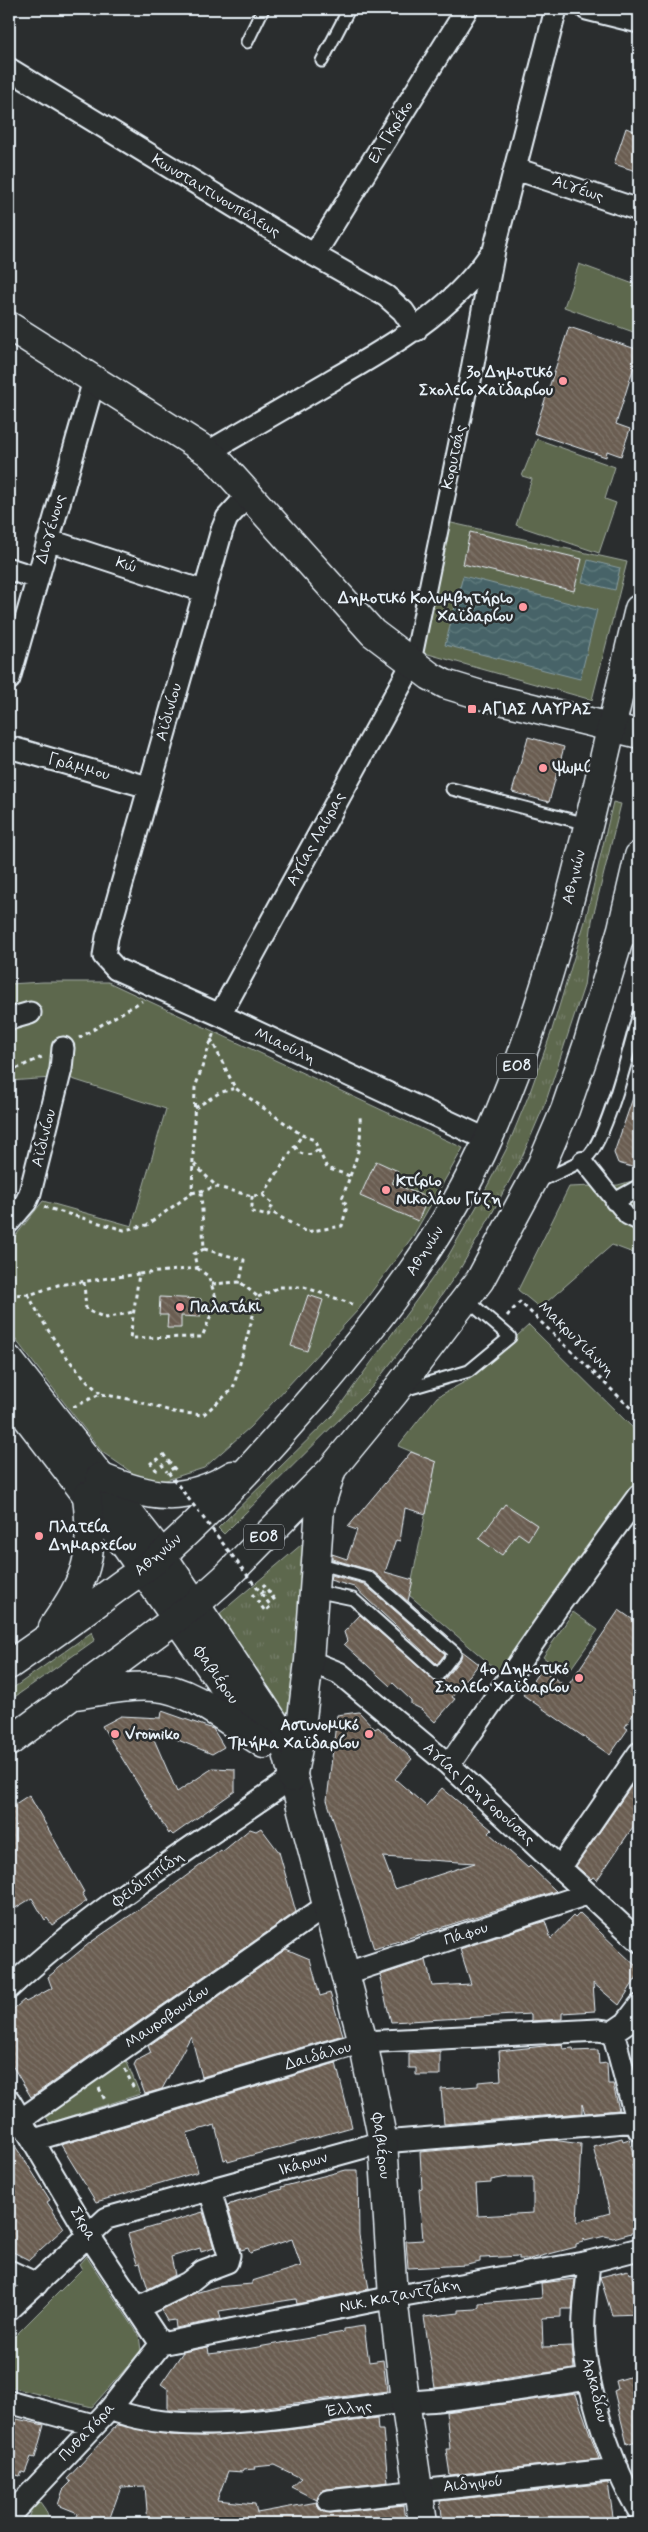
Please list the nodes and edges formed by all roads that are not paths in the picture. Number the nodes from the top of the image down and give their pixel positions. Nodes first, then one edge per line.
1 (263, 9) edge
2 (349, 9) edge
3 (467, 9) edge
4 (556, 9) edge
5 (587, 9) edge
6 (639, 22) edge
7 (247, 42) dead end
8 (322, 61) dead end
9 (9, 69) edge
10 (516, 169) junction
11 (639, 210) edge
12 (494, 250) junction
13 (314, 255) junction
14 (9, 326) edge
15 (416, 330) junction
16 (94, 380) junction
17 (469, 386) joint
18 (208, 452) junction
19 (248, 494) junction
20 (48, 540) junction
21 (9, 569) edge
22 (37, 578) junction
23 (203, 591) junction
24 (639, 609) edge
25 (412, 664) junction
26 (9, 679) edge
27 (610, 727) junction
28 (639, 734) edge
29 (9, 747) edge
30 (148, 787) junction
31 (452, 789) dead end
32 (587, 824) junction
33 (639, 856) edge
34 (631, 932) edge
35 (107, 937) joint
36 (30, 1013) dead end
37 (639, 1013) edge
38 (220, 1015) junction
39 (9, 1019) edge
40 (63, 1048) road end
41 (488, 1140) junction
42 (582, 1160) junction
43 (529, 1188) junction
44 (639, 1188) edge
45 (614, 1202) junction
46 (9, 1222) edge
47 (639, 1222) edge
48 (466, 1299) junction
49 (9, 1360) edge
50 (395, 1392) junction
51 (9, 1394) edge
52 (256, 1462) junction
53 (331, 1470) junction
54 (93, 1486) junction
55 (639, 1495) edge
56 (152, 1562) junction
57 (316, 1563) junction
58 (315, 1591) junction
59 (187, 1611) junction
60 (42, 1642) junction
61 (309, 1661) junction
62 (9, 1665) edge
63 (74, 1695) junction
64 (9, 1742) edge
65 (263, 1743) junction
66 (639, 1753) edge
67 (449, 1765) junction
68 (292, 1778) junction
69 (560, 1868) junction
70 (587, 1894) junction
71 (326, 1906) junction
72 (639, 1941) edge
73 (344, 1974) junction
74 (9, 1988) edge
75 (639, 2006) edge
76 (613, 2032) junction
77 (363, 2042) junction
78 (9, 2100) edge
79 (15, 2124) edge
80 (638, 2126) edge
81 (34, 2140) junction
82 (383, 2142) junction
83 (210, 2190) junction
84 (88, 2234) junction
85 (639, 2249) edge
86 (589, 2262) junction
87 (11, 2274) edge
88 (37, 2284) junction
89 (393, 2297) junction
90 (137, 2308) junction
91 (9, 2309) edge
92 (161, 2344) junction
93 (589, 2378) junction
94 (9, 2402) edge
95 (405, 2402) junction
96 (110, 2409) junction
97 (93, 2425) junction
98 (618, 2469) junction
99 (418, 2490) junction
100 (329, 2501) dead end
101 (639, 2511) edge
102 (9, 2516) edge
103 (423, 2523) edge

1 - 7 lane
2 - 8 lane
3 - 13 street, Ελ Γκρέκο
4 - 10 street, Κορυτσάς
5 - 6 street
9 - 13 street, Κωνσταντινουπόλεως
10 - 11 street, Αιγέως
10 - 12 street, Κορυτσάς
12 - 15 street, Κορυτσάς
12 - 17 street, Κορυτσάς
13 - 15 street, Κωνσταντινουπόλεως
14 - 16 main road
15 - 18 street, Κορυτσάς
16 - 18 main road
16 - 20 street, Διογένους
17 - 25 street, Κορυτσάς
18 - 19 main road
19 - 23 street, Αϊδινίου
19 - 25 main road
20 - 22 street, Διογένους
20 - 23 street, Κώ
21 - 22 street
22 - 26 street, Διογένους
23 - 30 street, Αϊδινίου
24 - 27 main road, Αθηνών / ΕΟ8
25 - 27 main road
25 - 38 street, Αγίας Λαύρας
27 - 28 main road
27 - 32 main road, Αθηνών / ΕΟ8
29 - 30 street, Γράμμου
30 - 35 street, Αϊδινίου
31 - 32 lane
32 - 41 main road, Αθηνών / ΕΟ8
33 - 34 main road, ΕΟ8
34 - 43 main road, ΕΟ8
35 - 38 street, Μιαούλη
36 - 39 street
37 - 42 lane
38 - 41 street, Μιαούλη
40 - 46 street, Αϊδινίου
41 - 52 main road, Αθηνών / ΕΟ8
42 - 43 lane
42 - 45 street
43 - 48 main road, ΕΟ8
44 - 45 street
45 - 47 street
48 - 50 main road, ΕΟ8
48 - 50 lane
49 - 54 main road
50 - 53 main road, ΕΟ8
51 - 54 main road
52 - 54 main road
52 - 56 main road, Αθηνών / ΕΟ8
53 - 57 main road
53 - 59 main road, ΕΟ8
54 - 56 main road
54 - 60 main road
55 - 67 street
56 - 59 main road
56 - 60 main road, Αθηνών / ΕΟ8
57 - 58 main road
57 - 58 lane
58 - 61 main road
59 - 63 main road, ΕΟ8
59 - 65 main road, Φαβιέρου
59 - 68 main road, Φαβιέρου
60 - 62 main road, Αθηνών / ΕΟ8
61 - 67 street, Αγίας Γρηγορούσας
61 - 68 main road
63 - 64 main road, ΕΟ8
63 - 65 main road
65 - 68 main road, Φαβιέρου
66 - 69 street
67 - 69 street, Αγίας Γρηγορούσας
68 - 71 main road, Φαβιέρου
68 - 74 street, Φειδιππίδη
69 - 70 street, Αγίας Γρηγορούσας
70 - 72 street, Αγίας Γρηγορούσας
70 - 73 street, Πάφου
71 - 73 main road, Φαβιέρου
71 - 79 street, Μαυροβουνίου
73 - 77 main road, Φαβιέρου
75 - 76 street
76 - 77 street, Δαιδάλου
76 - 80 street
77 - 81 street, Δαιδάλου
77 - 82 main road, Φαβιέρου
78 - 79 street, Σκρα
79 - 81 street, Σκρα
80 - 82 street, Ικάρων
81 - 84 street, Σκρα
82 - 83 street, Ικάρων
82 - 89 main road, Φαβιέρου
83 - 84 street, Ικάρων
83 - 90 street
84 - 88 street, Ικάρων
84 - 90 street, Σκρα
85 - 86 street, Νικ. Καζαντζάκη
86 - 89 street, Νικ. Καζαντζάκη
86 - 93 street, Αρκαδίου
87 - 88 street
88 - 91 street, Ικάρων
89 - 92 street, Νικ. Καζαντζάκη
89 - 95 main road, Φαβιέρου
90 - 92 street, Σκρα
92 - 96 street, Πυθαγόρα
93 - 95 street, Έλλης
93 - 98 street, Αρκαδίου
94 - 97 street
95 - 96 street, Έλλης
95 - 99 main road, Φαβιέρου
96 - 97 street, Πυθαγόρα
97 - 102 street, Πυθαγόρα
98 - 99 street, Αιδηψού
98 - 101 street, Αρκαδίου
99 - 100 street, Αιδηψού
99 - 103 main road, Φαβιέρου

